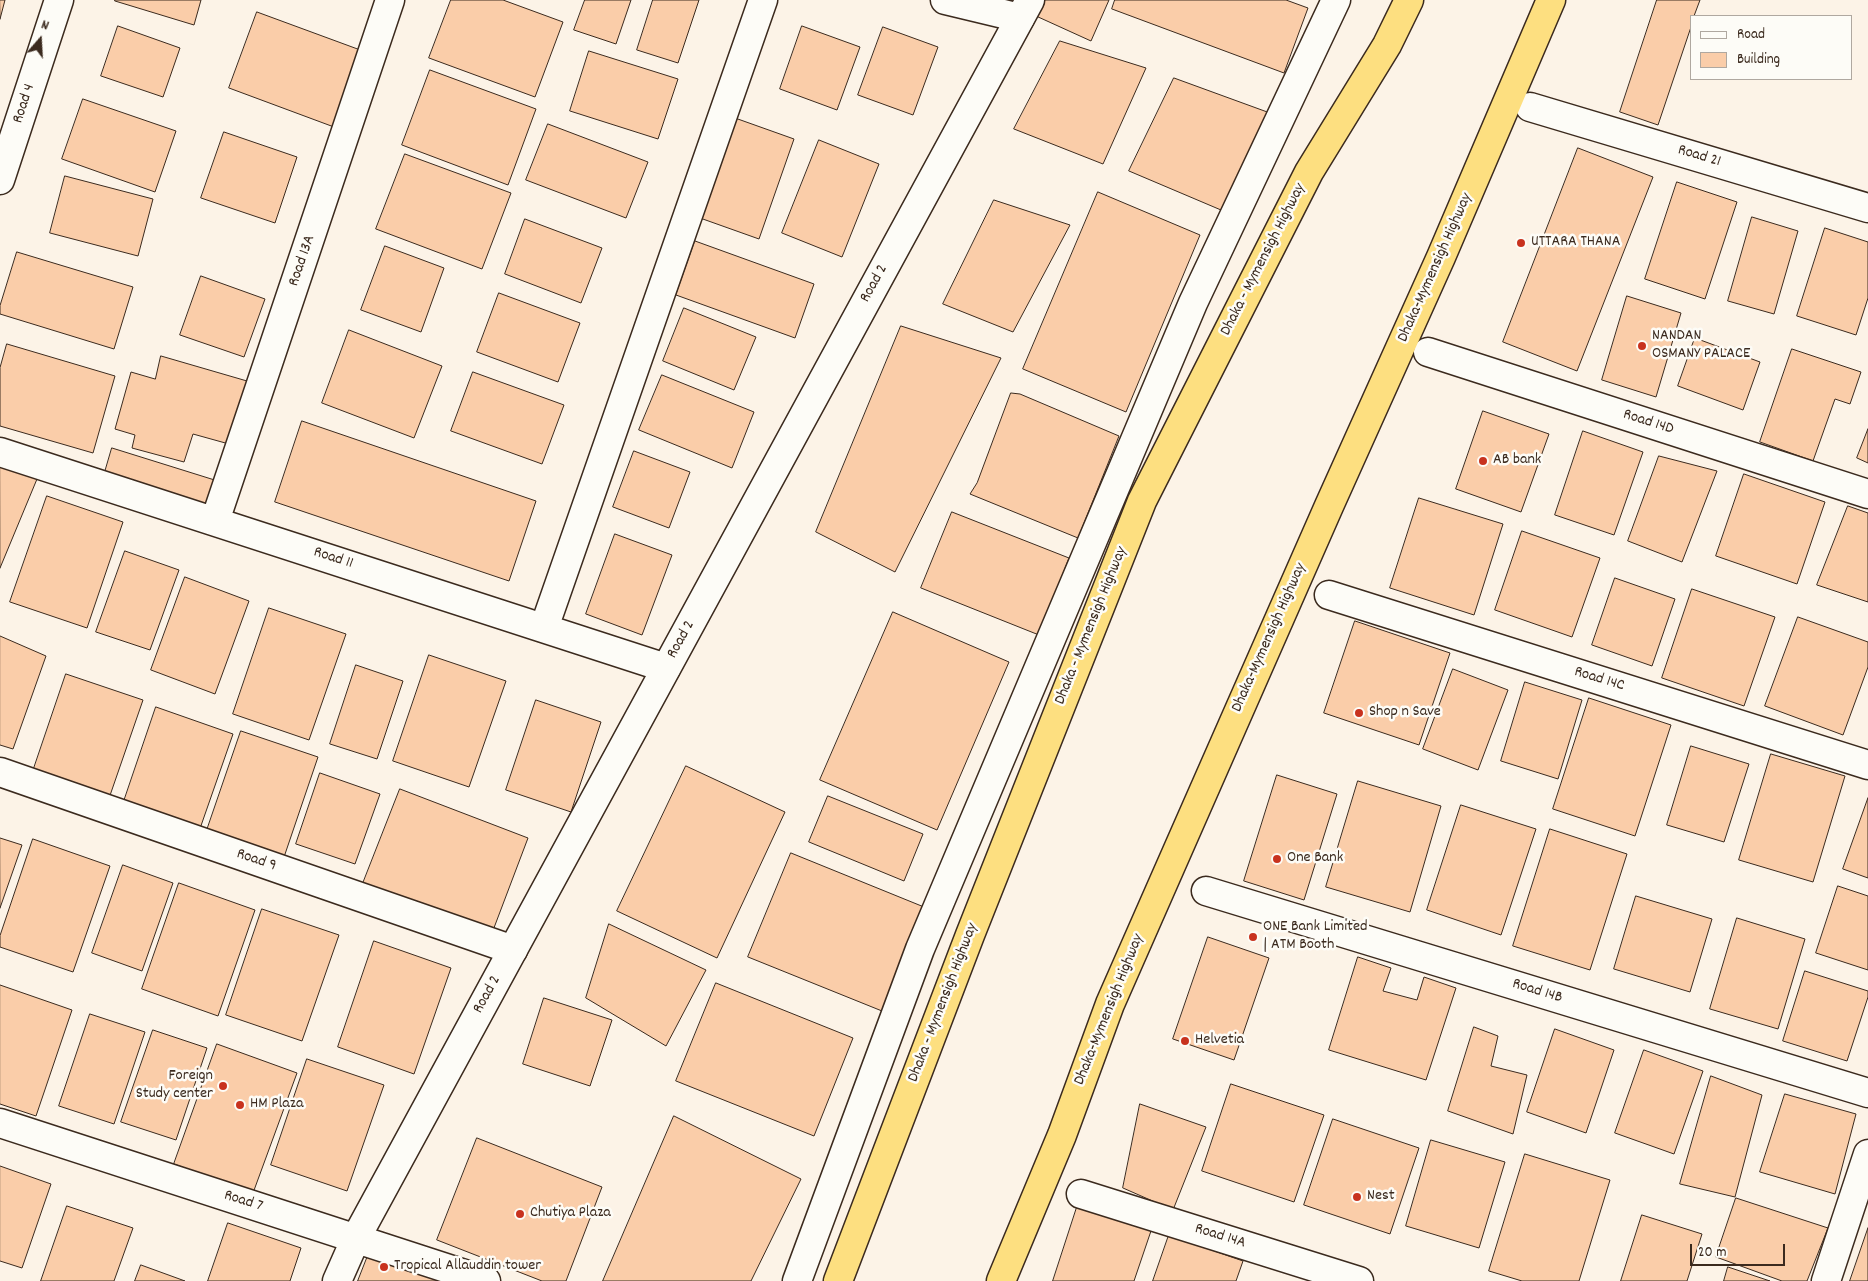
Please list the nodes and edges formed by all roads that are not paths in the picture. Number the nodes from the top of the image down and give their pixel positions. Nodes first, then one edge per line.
1 (59, 0) edge
2 (390, 0) edge
3 (763, 0) edge
4 (945, 0) edge
5 (1336, 0) edge
6 (1409, 0) edge
7 (1551, 0) edge
8 (1025, 9) edge
9 (1530, 107) dead end
10 (0, 180) edge
11 (1868, 208) edge
12 (1428, 352) dead end
13 (0, 452) edge
14 (1868, 494) edge
15 (215, 521) junction
16 (1329, 595) dead end
17 (544, 628) junction
18 (666, 668) junction
19 (1868, 765) edge
20 (0, 772) edge
21 (1206, 891) dead end
22 (513, 950) junction
23 (1868, 1092) edge
24 (0, 1123) edge
25 (1868, 1154) edge
26 (1081, 1194) dead end
27 (356, 1238) junction
28 (337, 1281) edge
29 (486, 1281) edge
30 (797, 1281) edge
31 (838, 1281) edge
32 (1001, 1281) edge
33 (1359, 1281) edge
34 (1826, 1281) edge

1 - 10 street, Road 4
2 - 15 street, Road 13A
3 - 17 street
4 - 8 street
5 - 30 street
6 - 31 highway, Dhaka - Mymensigh Highway
7 - 32 highway, Dhaka-Mymensigh Highway
8 - 18 street, Road 2
9 - 11 street, Road 21
12 - 14 street, Road 14D
13 - 15 street, Road 11
15 - 17 street, Road 11
16 - 19 street, Road 14C
17 - 18 street, Road 11
18 - 22 street, Road 2
20 - 22 street, Road 9
21 - 23 street, Road 14B
22 - 27 street, Road 2
24 - 27 street, Road 7
25 - 34 street
26 - 33 street, Road 14A
27 - 28 street, Road 2
27 - 29 street, Road 7

